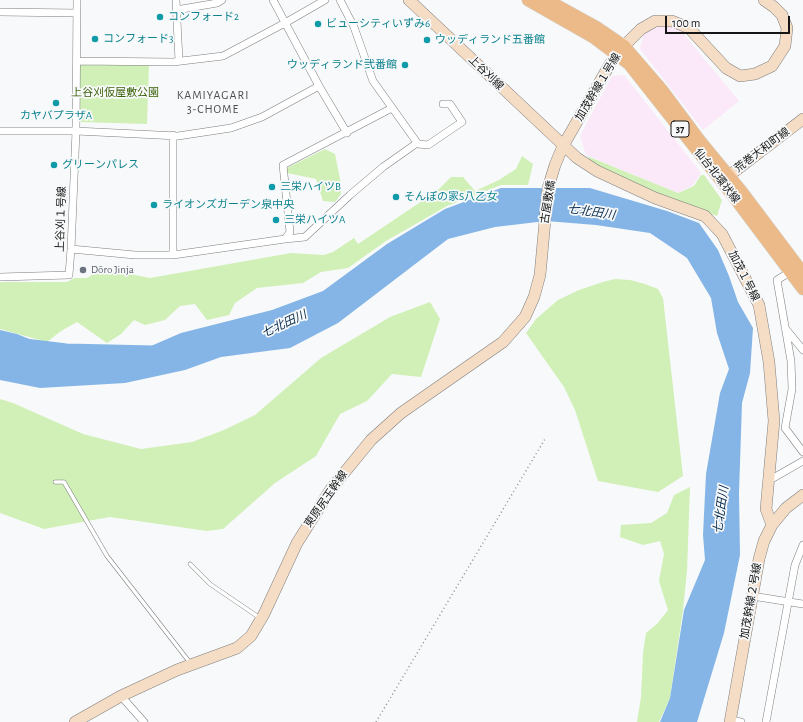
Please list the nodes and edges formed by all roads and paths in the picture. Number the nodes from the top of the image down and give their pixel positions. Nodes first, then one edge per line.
1 (77, 0) edge
2 (176, 0) edge
3 (222, 0) edge
4 (273, 0) edge
5 (325, 0) edge
6 (340, 0) edge
7 (409, 0) edge
8 (528, 0) edge
9 (547, 0) edge
10 (764, 0) edge
11 (176, 10) junction
12 (0, 12) edge
13 (77, 13) junction
14 (285, 23) junction
15 (621, 50) junction
16 (77, 61) junction
17 (178, 62) junction
18 (319, 86) junction
19 (443, 104) dead end
20 (392, 108) junction
21 (803, 119) edge
22 (0, 131) edge
23 (76, 132) junction
24 (347, 133) junction
25 (173, 136) junction
26 (417, 143) junction
27 (563, 146) junction
28 (555, 165) joint
29 (725, 179) junction
30 (285, 239) junction
31 (543, 239) joint
32 (72, 249) junction
33 (173, 255) junction
34 (790, 272) junction
35 (803, 273) edge
36 (0, 277) edge
37 (803, 290) edge
38 (784, 327) junction
39 (803, 350) edge
40 (545, 439) dead end
41 (803, 452) edge
42 (803, 461) edge
43 (768, 480) junction
44 (55, 482) dead end
45 (803, 495) edge
46 (772, 525) junction
47 (803, 545) edge
48 (190, 564) dead end
49 (752, 596) junction
50 (789, 601) junction
51 (803, 604) edge
52 (261, 619) junction
53 (191, 664) junction
54 (121, 696) junction
55 (734, 721) edge
56 (75, 722) edge
57 (144, 722) edge
58 (376, 722) edge
59 (766, 722) edge

1 - 13 street, 上谷刈１号線
2 - 11 street
3 - 11 street
4 - 14 street
5 - 14 street
6 - 20 street
7 - 27 street, 上谷刈線
8 - 15 main road, 仙台北環状線 / 37
9 - 15 main road, 仙台北環状線 / 37
10 - 15 street, 加茂幹線１号線
11 - 17 street
12 - 13 street
13 - 16 street, 上谷刈１号線
14 - 17 street
14 - 18 street
15 - 27 street, 加茂幹線１号線
15 - 29 main road, 仙台北環状線 / 37
16 - 17 street
16 - 23 street, 上谷刈１号線
18 - 24 street
18 - 25 street
19 - 26 street
20 - 24 street
20 - 26 street
21 - 29 street, 荒巻大和町線
22 - 23 street
23 - 25 street
23 - 32 street, 上谷刈１号線
24 - 30 street
25 - 33 street
26 - 30 street
27 - 28 street, 加茂幹線１号線
27 - 43 street, 加茂１号線
28 - 31 street, 古屋敷橋
29 - 34 main road, 仙台北環状線 / 37
29 - 35 main road, 仙台北環状線 / 37
30 - 33 street
31 - 52 street, 東原尻玉幹線
32 - 33 street
32 - 36 street, 上谷刈１号線
34 - 37 main road, 仙台北環状線 / 37
34 - 38 street
38 - 39 street
38 - 41 street
40 - 58 path
42 - 43 street
43 - 46 street, 加茂１号線
44 - 53 lane
45 - 46 street, 加茂幹線２号線
46 - 49 street, 加茂幹線２号線
47 - 50 street
48 - 52 lane
49 - 50 street
49 - 55 street, 加茂幹線２号線
50 - 51 street
50 - 59 street
52 - 53 street, 東原尻玉幹線
53 - 54 street, 東原尻玉幹線
54 - 56 street, 東原尻玉幹線
54 - 57 street

